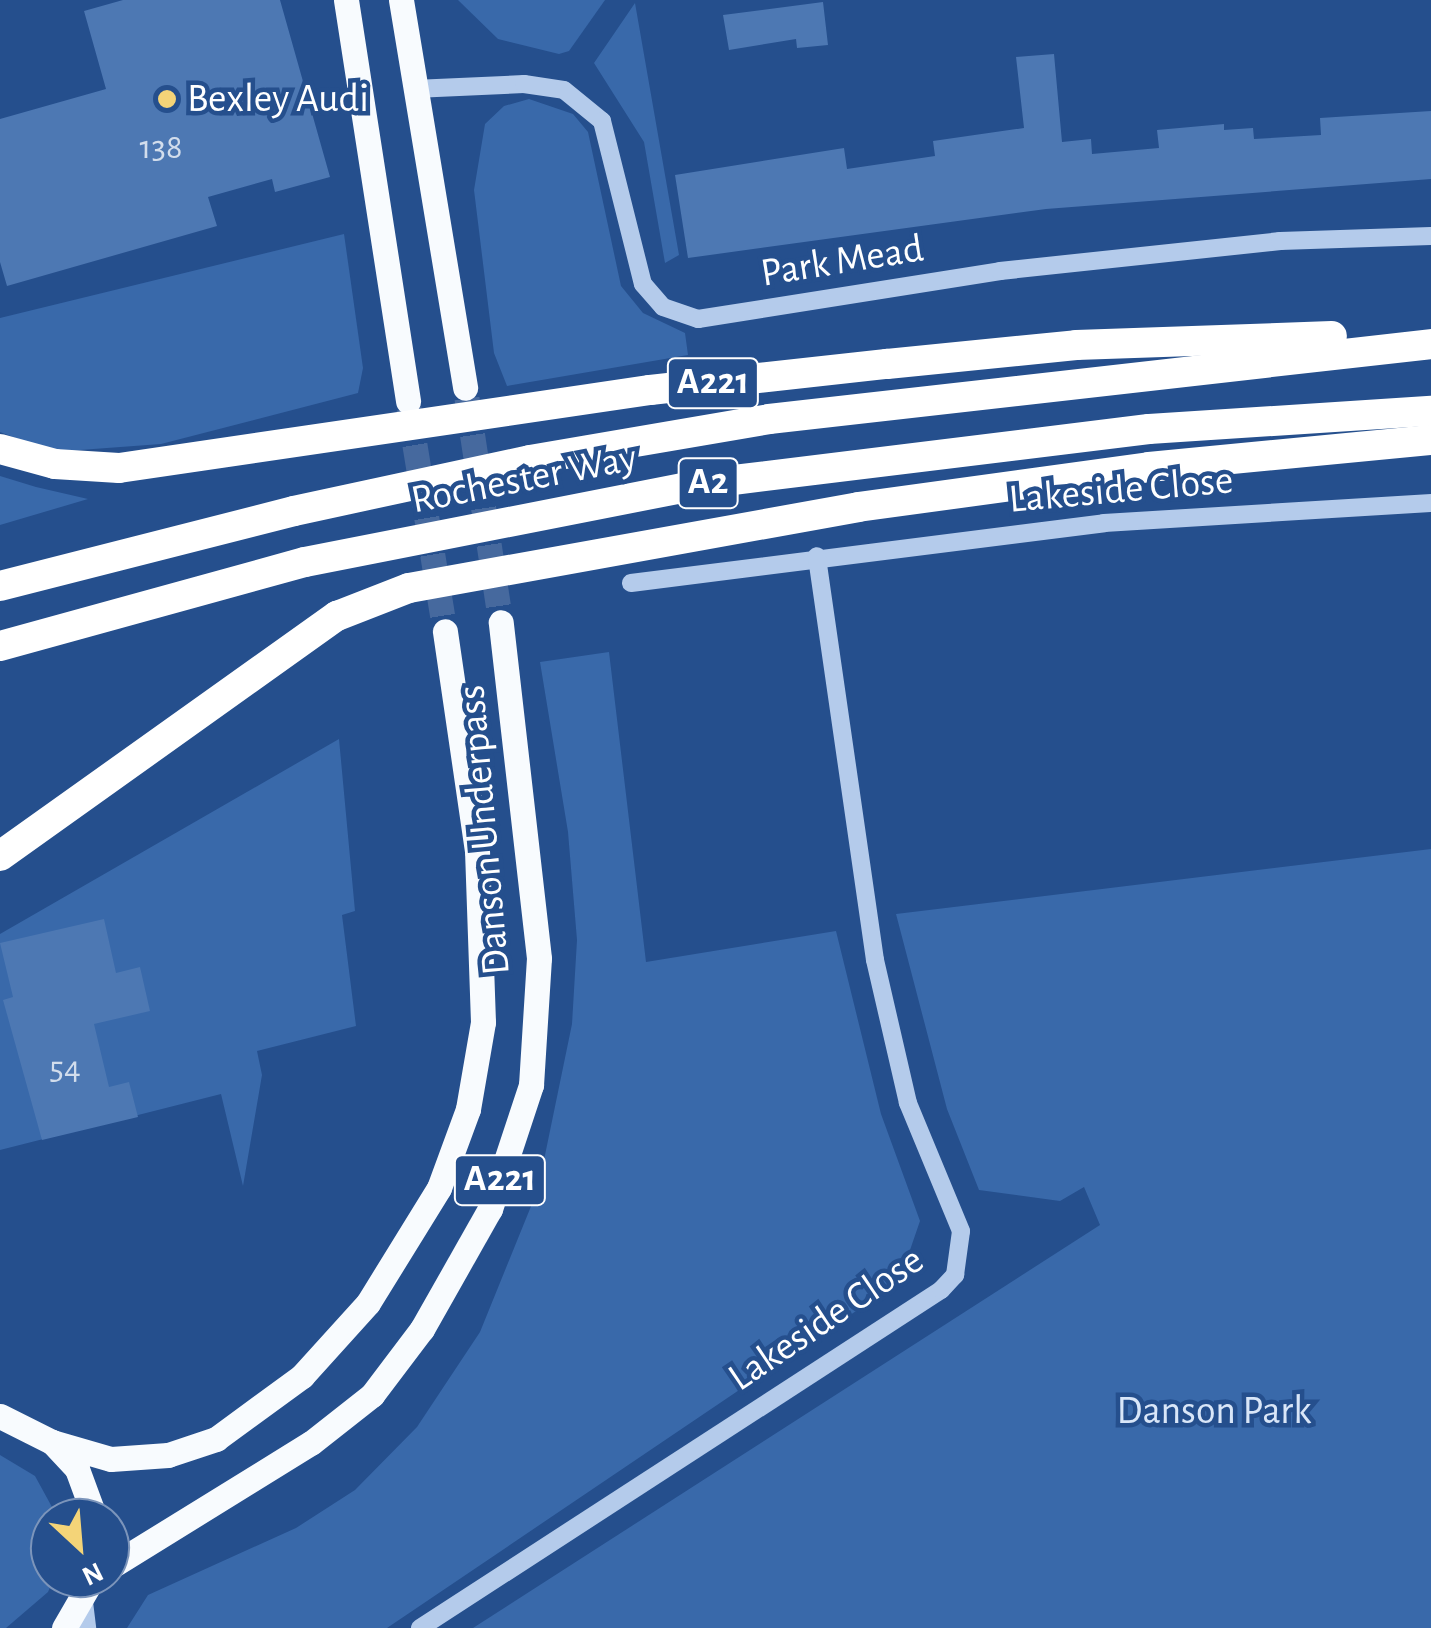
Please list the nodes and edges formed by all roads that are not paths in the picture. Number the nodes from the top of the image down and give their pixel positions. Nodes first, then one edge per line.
1 (346, 0) edge
2 (401, 0) edge
3 (414, 89) junction
4 (1431, 236) edge
5 (1431, 334) edge
6 (1431, 344) edge
7 (465, 388) tunnel mouth
8 (408, 401) tunnel mouth
9 (1431, 411) edge
10 (1431, 440) edge
11 (0, 449) edge
12 (1431, 503) edge
13 (817, 556) junction
14 (631, 583) dead end
15 (0, 586) edge
16 (501, 622) tunnel mouth
17 (444, 630) tunnel mouth
18 (0, 646) edge
19 (0, 856) edge
20 (0, 1416) edge
21 (52, 1442) junction
22 (87, 1498) edge
23 (130, 1555) edge
24 (88, 1603) edge
25 (64, 1628) edge
26 (420, 1628) edge

1 - 8 main road
2 - 3 main road
3 - 4 street, Park Mead
3 - 7 main road
5 - 11 highway, A221
6 - 15 highway, Rochester Way / A2
9 - 18 highway, Rochester Way / A2
10 - 19 highway
12 - 13 street, Lakeside Close
13 - 14 street, Lakeside Close
13 - 26 street, Lakeside Close
16 - 23 main road, Danson Underpass / A221
17 - 21 main road, Danson Underpass / A221
20 - 21 main road, Danson Underpass
21 - 22 main road
24 - 25 main road

